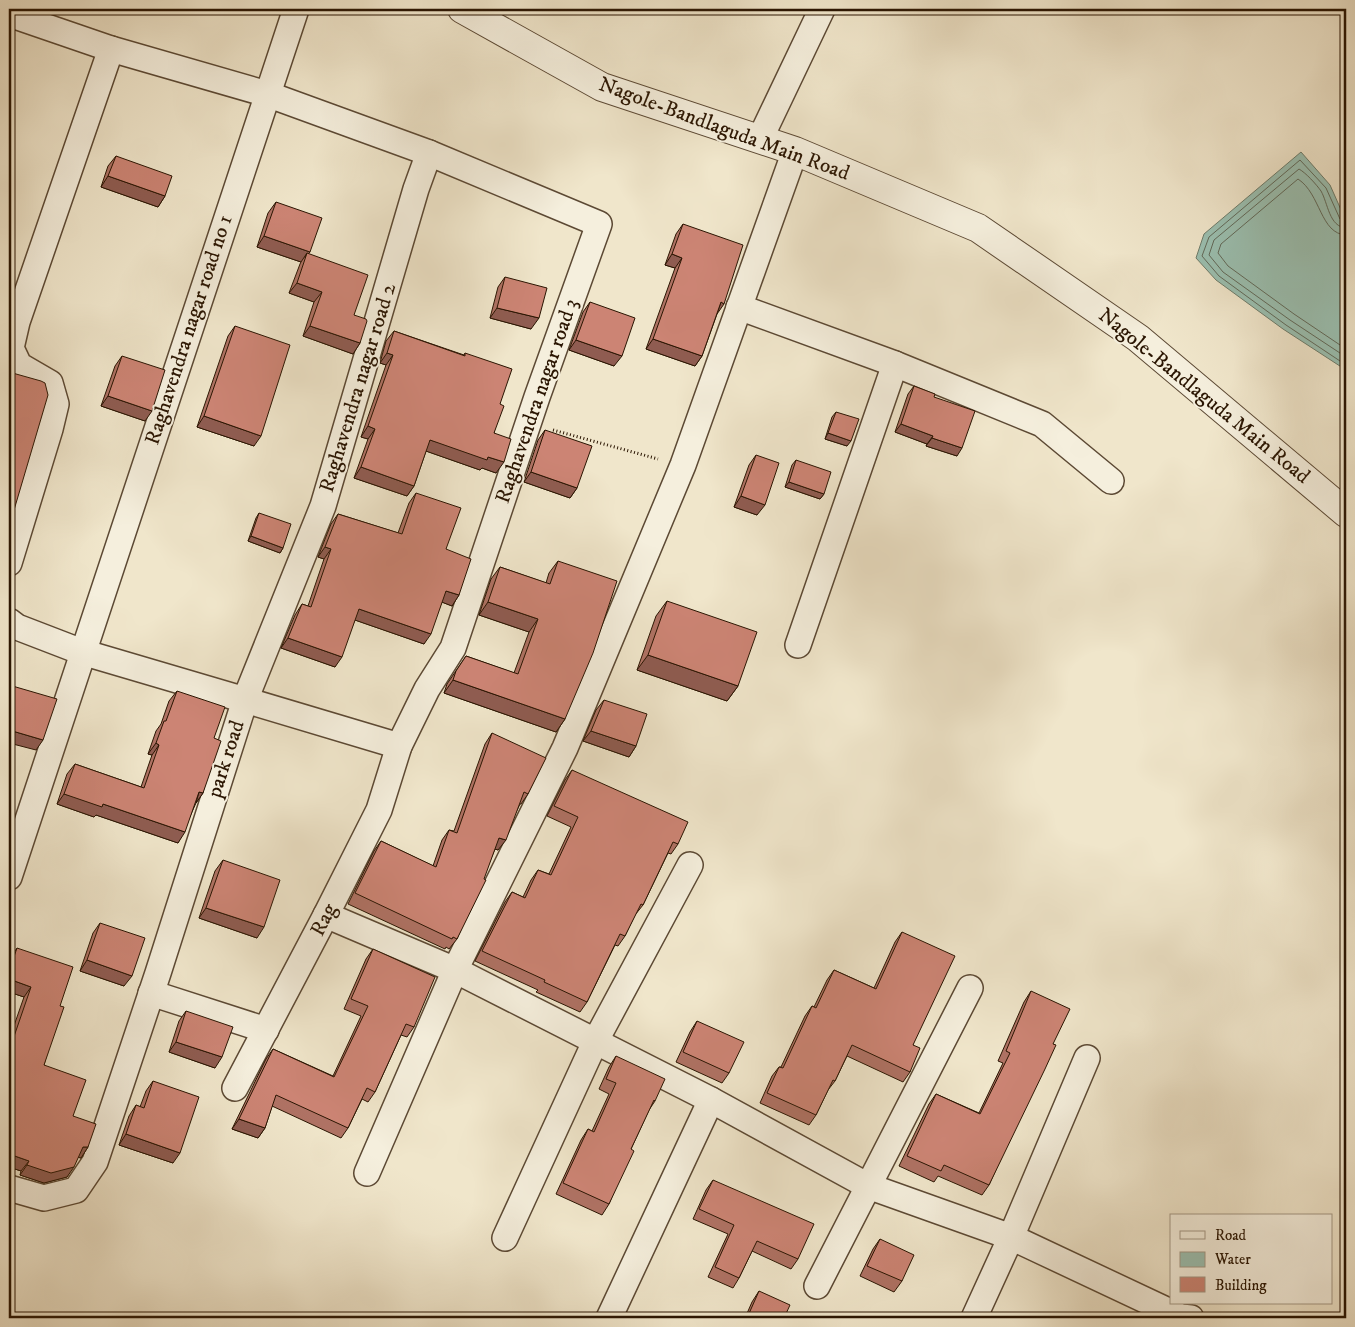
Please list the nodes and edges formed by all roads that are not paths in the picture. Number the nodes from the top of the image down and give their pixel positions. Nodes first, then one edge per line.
1 (296, 9) edge
2 (462, 9) edge
3 (822, 9) edge
4 (9, 14) edge
5 (111, 49) junction
6 (266, 94) junction
7 (760, 139) junction
8 (795, 151) junction
9 (429, 153) junction
10 (739, 307) junction
11 (894, 364) junction
12 (1111, 481) dead end
13 (1346, 513) edge
14 (9, 564) edge
15 (9, 621) edge
16 (798, 645) dead end
17 (82, 652) junction
18 (245, 700) junction
19 (399, 746) junction
20 (690, 865) dead end
21 (9, 877) edge
22 (326, 915) junction
23 (455, 970) junction
24 (155, 983) junction
25 (970, 988) dead end
26 (266, 1030) junction
27 (595, 1042) junction
28 (1087, 1058) dead end
29 (235, 1088) dead end
30 (711, 1100) junction
31 (367, 1174) dead end
32 (868, 1186) junction
33 (9, 1188) edge
34 (1011, 1237) junction
35 (505, 1238) dead end
36 (817, 1286) dead end
37 (609, 1318) edge
38 (974, 1318) edge
39 (1191, 1318) edge

1 - 6 street, Raghavendra nagar road no 1
2 - 7 street, Nagole-Bandlaguda Main Road
3 - 7 street
4 - 5 street
5 - 6 street
5 - 14 street
6 - 9 street
6 - 17 street, Raghavendra nagar road no 1
7 - 8 street, Nagole-Bandlaguda Main Road
8 - 10 street
8 - 13 street, Nagole-Bandlaguda Main Road
9 - 18 street, Raghavendra nagar road 2
9 - 19 street, Raghavendra nagar road 3
10 - 11 street
10 - 23 street
11 - 12 street
11 - 16 street
15 - 17 street
17 - 18 street
17 - 21 street, Raghavendra nagar road no 1
18 - 19 street, park road
18 - 24 street, park road
19 - 22 street, Rag
20 - 27 street
22 - 23 street
22 - 26 street, Rag
23 - 27 street
23 - 31 street
24 - 26 street
24 - 33 street, park road
25 - 32 street
26 - 29 street, Rag
27 - 30 street
27 - 35 street
28 - 34 street
30 - 32 street
30 - 37 street
32 - 34 street
32 - 36 street
34 - 38 street
34 - 39 street

